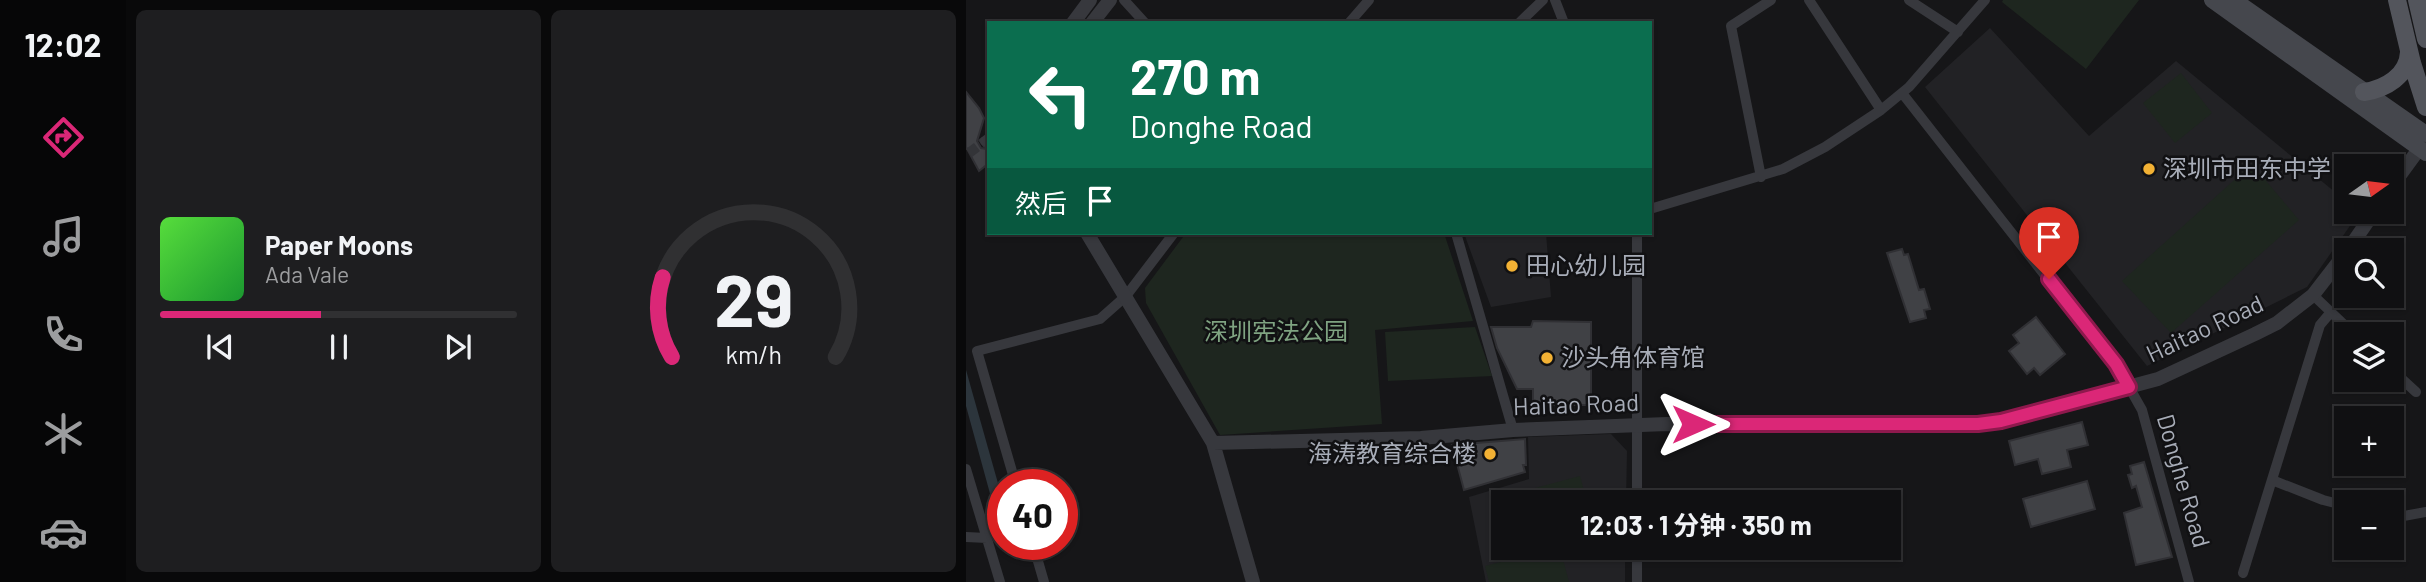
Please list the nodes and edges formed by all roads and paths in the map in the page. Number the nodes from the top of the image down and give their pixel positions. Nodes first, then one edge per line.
1 (1090, 0) edge
2 (1110, 0) edge
3 (1124, 0) edge
4 (1369, 0) edge
5 (1543, 0) edge
6 (1555, 0) edge
7 (1771, 0) edge
8 (1809, 0) edge
9 (1909, 0) edge
10 (1985, 0) edge
11 (2212, 0) edge
12 (2234, 0) edge
13 (2398, 0) edge
14 (2417, 0) edge
15 (1074, 21) edge
16 (1094, 21) edge
17 (1143, 21) edge
18 (1351, 21) edge
19 (1521, 21) edge
20 (1563, 21) edge
21 (1958, 32) junction
22 (2426, 39) edge
23 (2407, 41) junction
24 (2364, 92) junction
25 (1902, 93) junction
26 (2426, 107) edge
27 (1881, 110) junction
28 (2424, 144) edge
29 (2404, 170) edge
30 (1761, 177) junction
31 (1652, 208) edge
32 (1088, 235) edge
33 (1172, 235) edge
34 (1457, 235) edge
35 (1637, 235) edge
36 (2334, 268) edge
37 (2313, 295) junction
38 (1126, 296) junction
39 (2331, 312) junction
40 (2341, 322) edge
41 (2404, 381) edge
42 (2129, 387) junction
43 (2416, 392) dead end
44 (1637, 425) junction
45 (1513, 430) junction
46 (1213, 443) junction
47 (966, 469) edge
48 (1011, 469) edge
49 (2272, 480) junction
50 (1637, 490) edge
51 (2334, 503) edge
52 (2426, 512) edge
53 (2404, 516) edge
54 (966, 537) edge
55 (987, 538) joint
56 (994, 560) edge
57 (1038, 560) edge
58 (1637, 560) edge
59 (2243, 573) dead end
60 (1000, 582) edge
61 (1044, 582) edge
62 (1252, 582) edge
63 (1637, 582) edge
64 (2189, 582) edge

1 - 15 street
2 - 16 street
3 - 17 street
4 - 18 street
5 - 19 street
6 - 20 street
7 - 30 street
8 - 27 street
9 - 21 street
10 - 21 street
11 - 28 main road
12 - 24 main road
13 - 23 main road
14 - 22 main road
21 - 25 street
23 - 24 main road
23 - 26 main road
24 - 28 main road
25 - 27 street
25 - 42 street, Donghe Road
27 - 30 street
28 - 29 street
30 - 31 street
32 - 38 street
33 - 38 street
34 - 45 street
35 - 44 street
36 - 37 street, Haitao Road
37 - 39 street
37 - 42 street, Haitao Road
38 - 46 street
38 - 48 street
39 - 40 street
39 - 49 street
41 - 43 street
42 - 44 street, Haitao Road
42 - 64 street, Donghe Road
44 - 45 street, Haitao Road
44 - 50 street
45 - 46 street, Haitao Road
46 - 62 street
47 - 55 street
49 - 51 street
49 - 59 street
52 - 53 street
54 - 55 street
56 - 60 street
57 - 61 street
58 - 63 street

